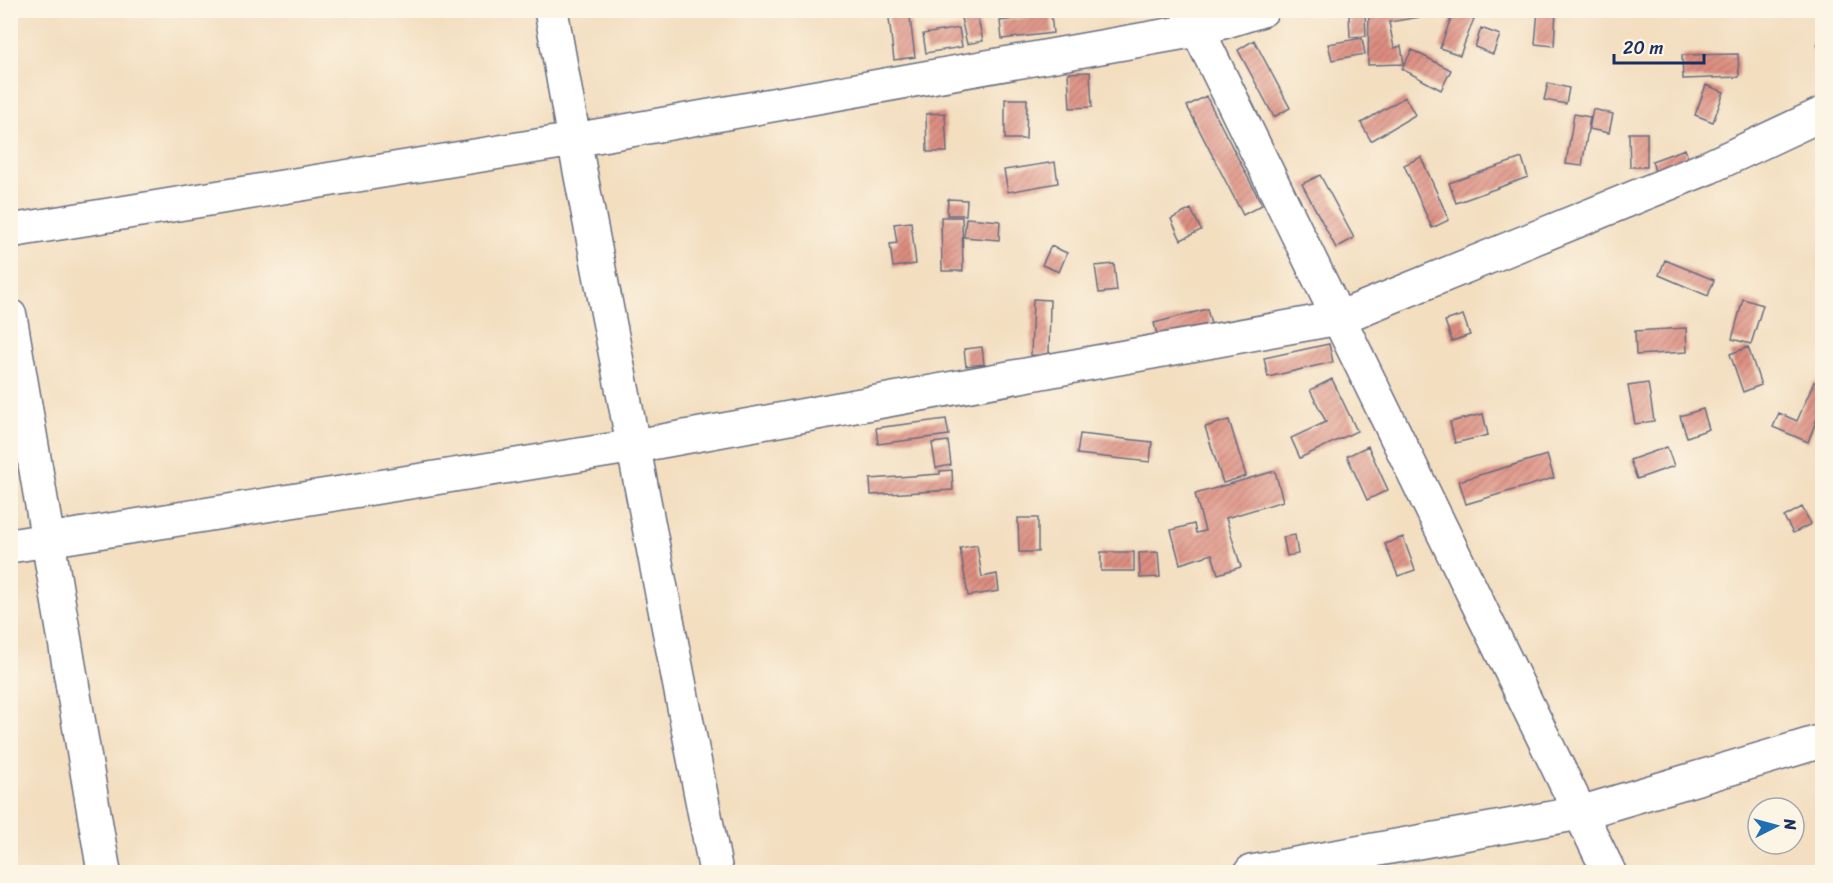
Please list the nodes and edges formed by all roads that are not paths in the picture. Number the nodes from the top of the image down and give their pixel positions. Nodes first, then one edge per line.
1 (551, 10) edge
2 (1262, 10) edge
3 (1192, 20) edge
4 (1822, 114) edge
5 (574, 140) junction
6 (10, 231) edge
7 (10, 316) edge
8 (1339, 318) junction
9 (635, 446) junction
10 (48, 539) junction
11 (10, 546) edge
12 (1822, 741) edge
13 (1580, 813) junction
14 (104, 873) edge
15 (716, 873) edge
16 (1251, 873) edge
17 (1609, 873) edge

1 - 5 street
2 - 3 street
3 - 5 street
3 - 8 street
4 - 8 street
5 - 6 street
5 - 9 street
7 - 10 street
8 - 9 street
8 - 13 street
9 - 10 street
9 - 15 street
10 - 11 street
10 - 14 street
12 - 13 street
13 - 16 street
13 - 17 street

